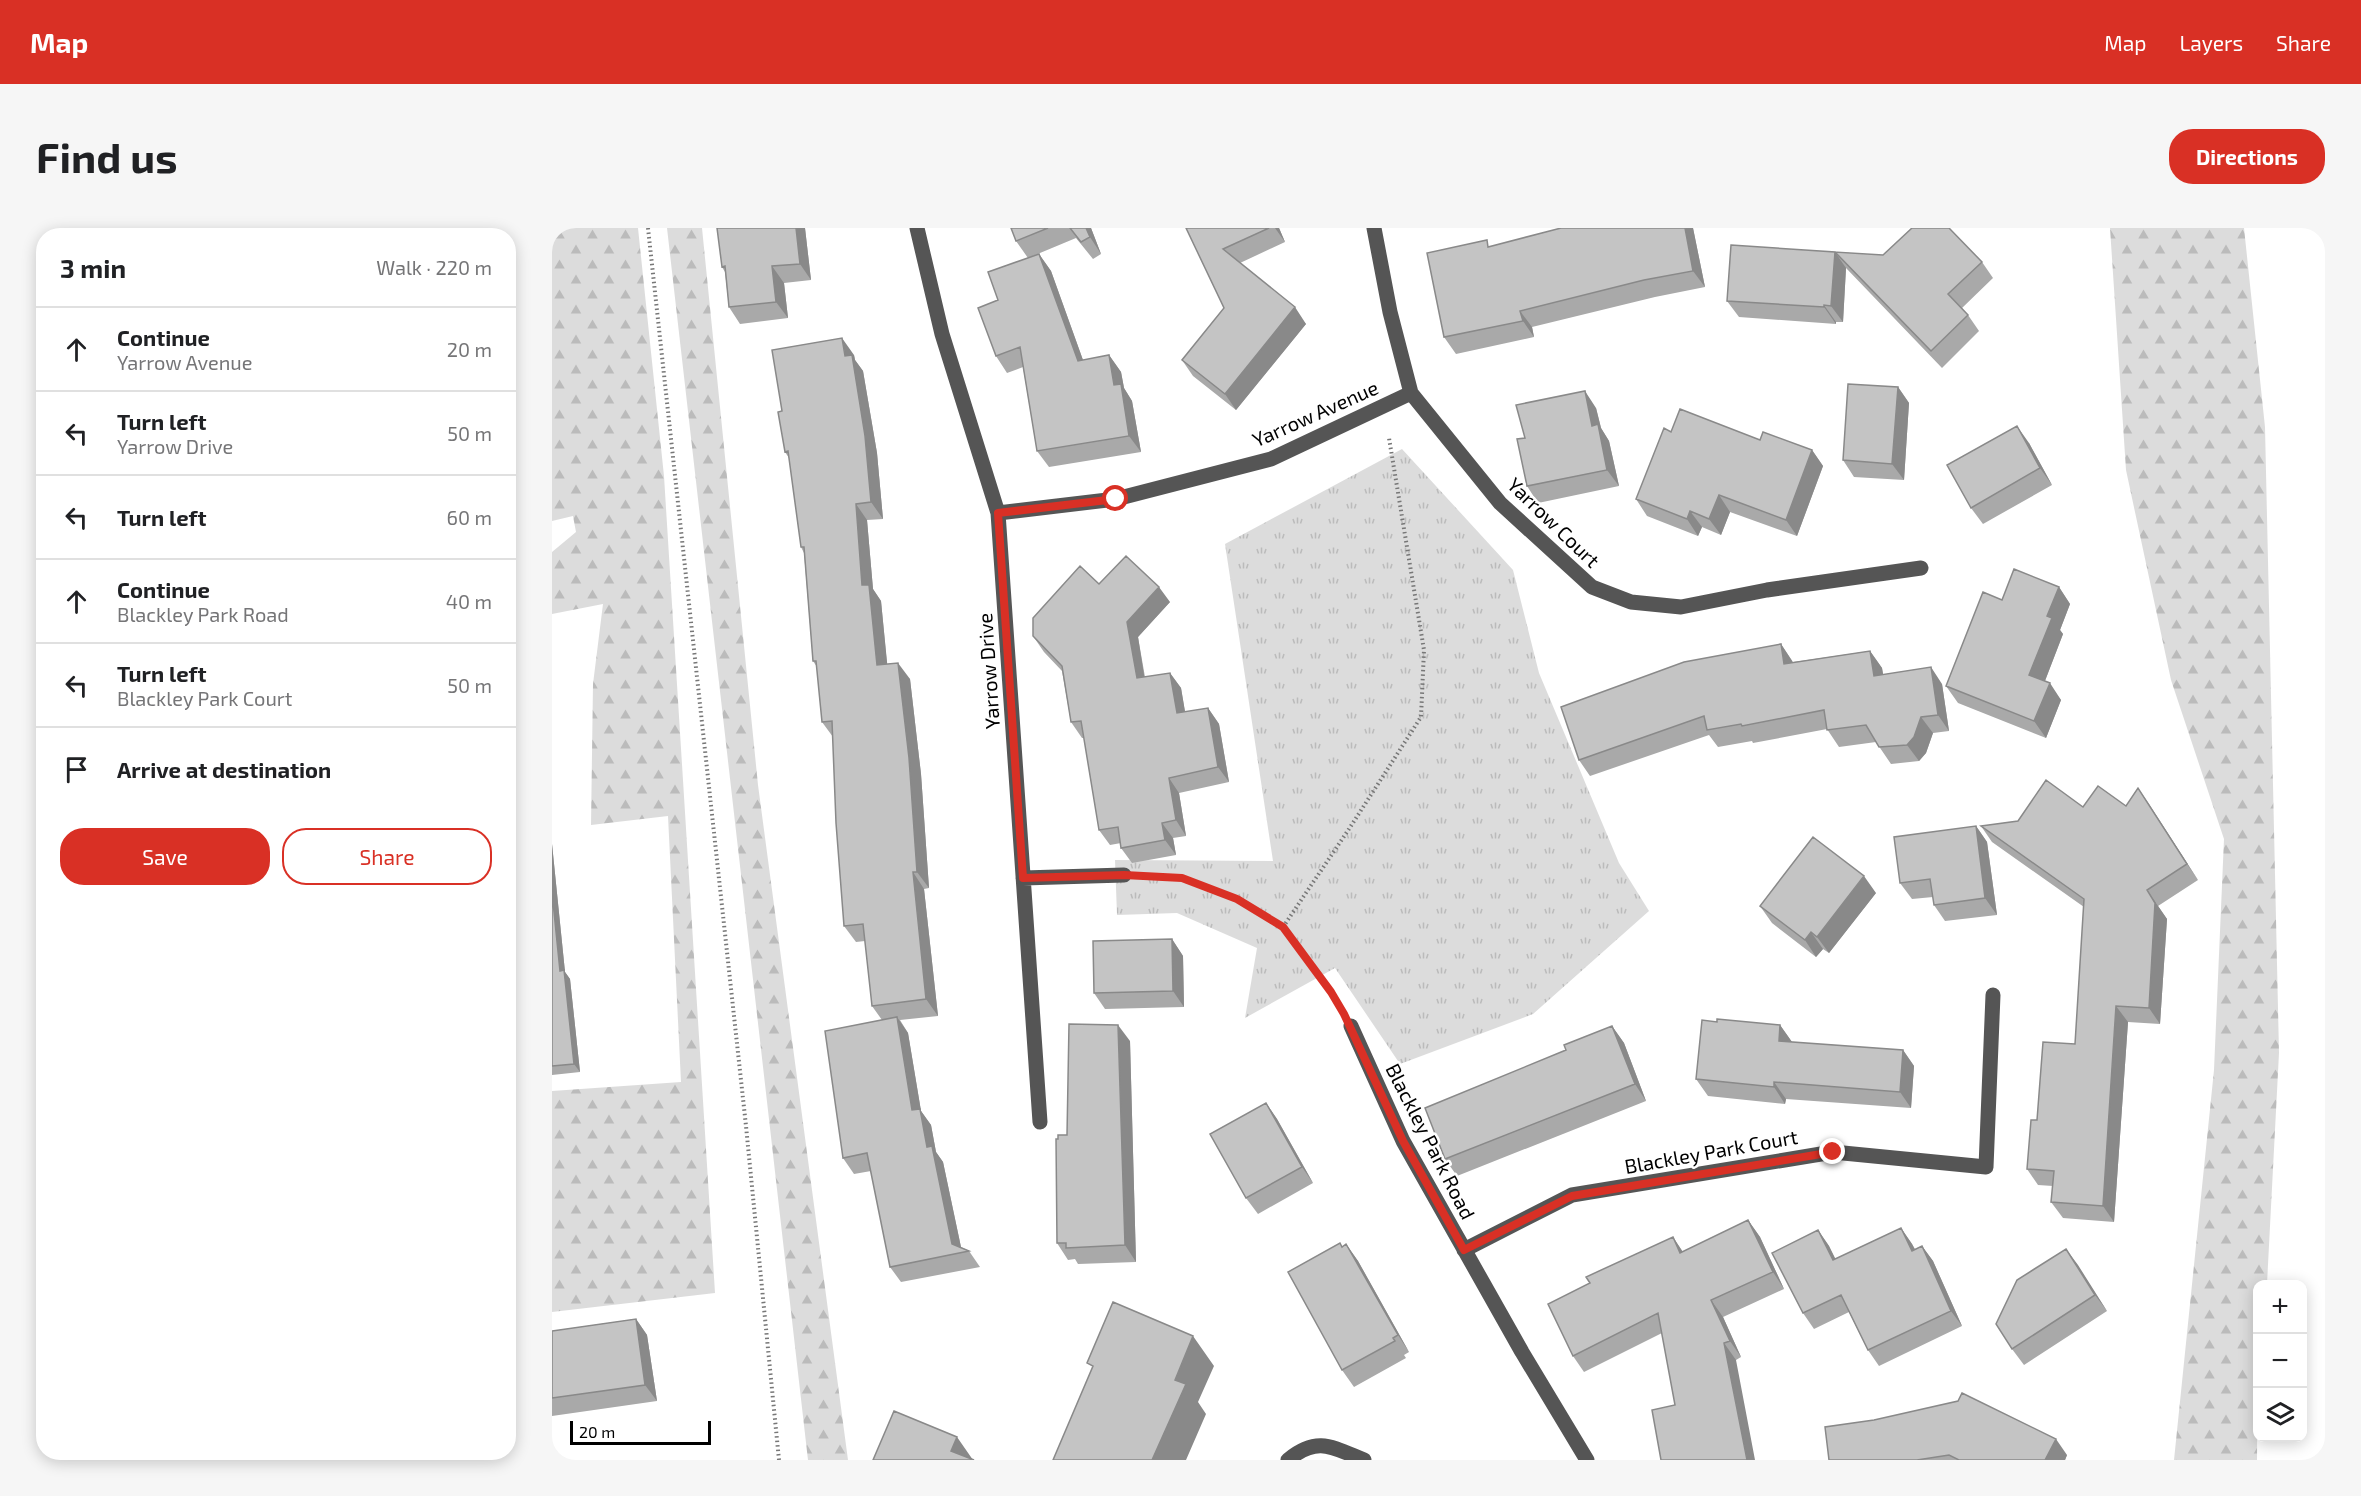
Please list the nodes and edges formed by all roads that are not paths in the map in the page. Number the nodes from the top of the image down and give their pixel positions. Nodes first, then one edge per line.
1 (917, 228) edge
2 (1374, 228) edge
3 (1412, 393) junction
4 (998, 513) junction
5 (1921, 568) dead end
6 (1124, 875) road end
7 (1023, 878) junction
8 (1994, 995) dead end
9 (1351, 1026) road end
10 (1040, 1122) dead end
11 (1464, 1250) junction
12 (1288, 1460) edge
13 (1364, 1460) edge
14 (1587, 1460) edge

1 - 4 street, Yarrow Drive
2 - 3 street, Yarrow Avenue
3 - 4 street, Yarrow Avenue
3 - 5 street, Yarrow Court
4 - 7 street, Yarrow Drive
6 - 7 street
7 - 10 street, Yarrow Drive
8 - 11 street, Blackley Park Court
9 - 11 street, Blackley Park Road
11 - 14 street, Blackley Park Road
12 - 13 street

